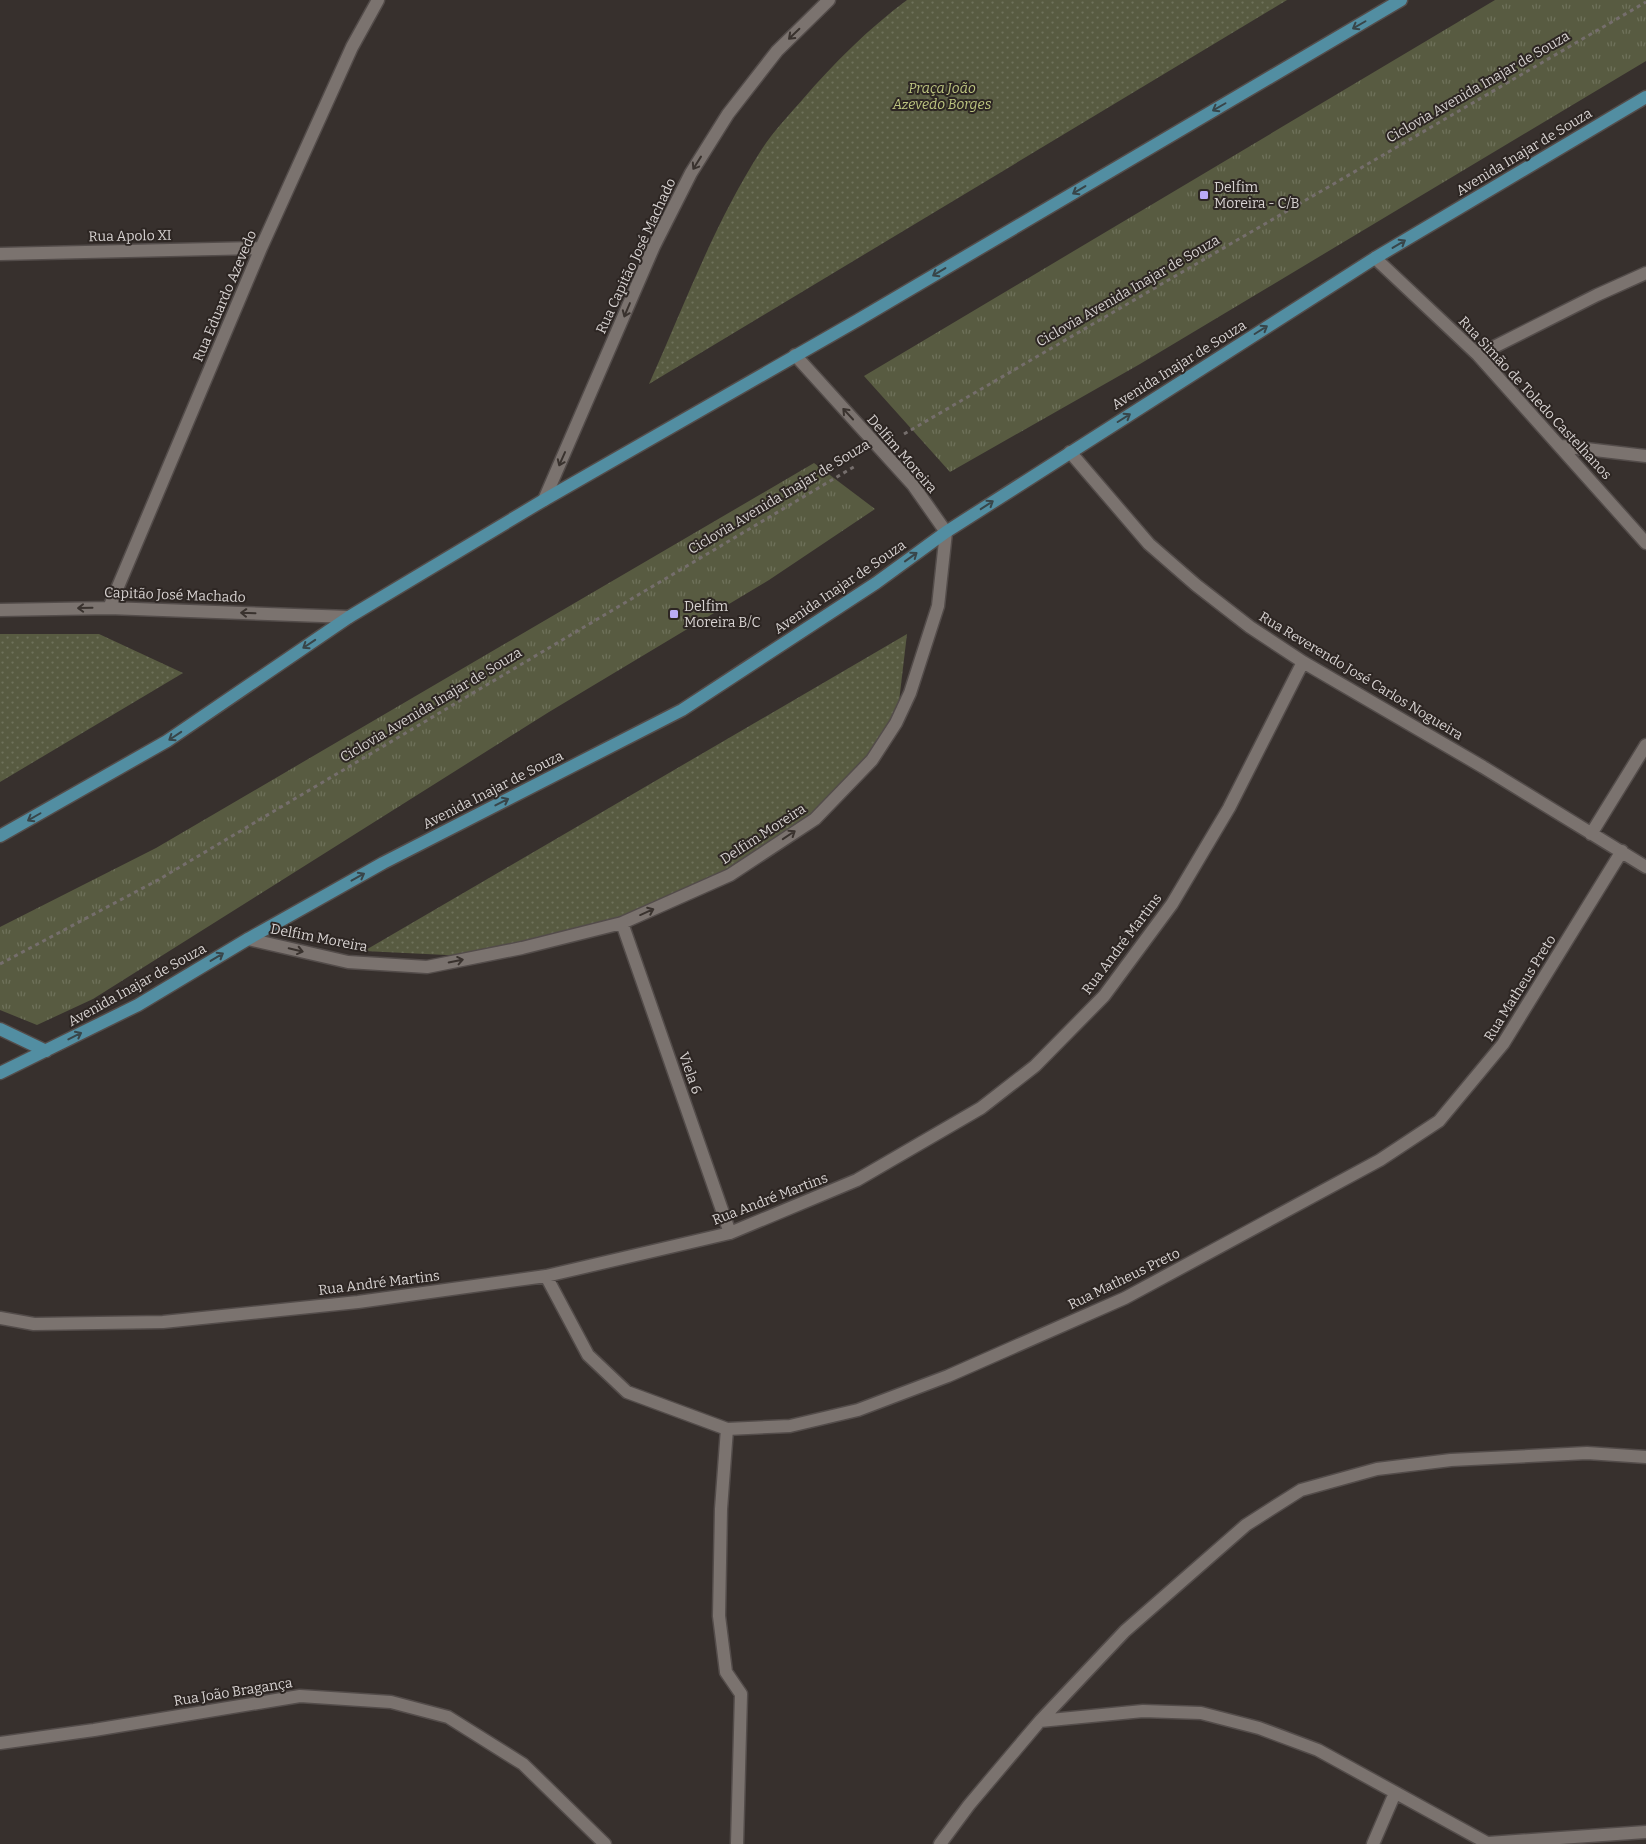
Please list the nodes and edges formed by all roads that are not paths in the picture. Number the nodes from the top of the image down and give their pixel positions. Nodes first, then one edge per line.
1 (378, 0) edge
2 (829, 0) edge
3 (1401, 0) edge
4 (1646, 97) edge
5 (261, 248) junction
6 (0, 254) edge
7 (1375, 258) junction
8 (1646, 273) edge
9 (795, 355) junction
10 (1478, 355) junction
11 (1561, 446) junction
12 (1070, 452) junction
13 (1646, 456) edge
14 (544, 500) junction
15 (946, 532) junction
16 (1646, 543) edge
17 (109, 608) junction
18 (0, 610) edge
19 (349, 617) junction
20 (1304, 662) junction
21 (1646, 745) edge
22 (1591, 834) junction
23 (0, 836) edge
24 (1622, 851) junction
25 (1646, 867) edge
26 (622, 923) junction
27 (248, 939) junction
28 (0, 1029) edge
29 (46, 1051) junction
30 (0, 1073) edge
31 (730, 1233) junction
32 (546, 1276) junction
33 (0, 1318) edge
34 (726, 1430) junction
35 (1646, 1457) edge
36 (1040, 1721) junction
37 (0, 1743) edge
38 (1395, 1793) junction
39 (1646, 1832) edge
40 (605, 1844) edge
41 (737, 1844) edge
42 (940, 1844) edge
43 (1373, 1844) edge
44 (1489, 1844) edge

1 - 5 street, Rua Eduardo Azevedo
2 -> 14 street, Rua Capitão José Machado
3 -> 9 main road
7 -> 4 main road, Avenida Inajar de Souza
5 - 6 street, Rua Apolo XI
5 - 17 street, Rua Eduardo Azevedo
7 - 10 street, Rua Simão de Toledo Castelhanos
12 -> 7 main road, Avenida Inajar de Souza
8 - 10 street
9 - 14 main road
15 -> 9 street, Delfim Moreira
10 - 11 street, Rua Simão de Toledo Castelhanos
11 - 13 street
11 - 16 street, Rua Simão de Toledo Castelhanos
15 -> 12 main road, Avenida Inajar de Souza
12 - 20 street, Rua Reverendo José Carlos Nogueira
14 - 19 main road
26 -> 15 street, Delfim Moreira
27 -> 15 main road, Avenida Inajar de Souza
17 -> 18 street, Capitão José Machado
19 -> 17 street, Capitão José Machado
19 -> 23 main road
20 - 22 street, Rua Reverendo José Carlos Nogueira
20 - 31 street, Rua André Martins
21 - 22 street
22 - 24 street, Rua Reverendo José Carlos Nogueira
24 - 25 street, Rua Reverendo José Carlos Nogueira
24 - 34 street, Rua Matheus Preto
27 -> 26 street, Delfim Moreira
26 - 31 street, Viela 6
29 -> 27 main road, Avenida Inajar de Souza
28 - 29 main road
29 - 30 main road, Avenida Inajar de Souza
31 - 32 street, Rua André Martins
32 - 33 street, Rua André Martins
32 - 34 street, Rua Matheus Preto
34 - 41 street
35 - 36 street
36 - 38 street
36 - 42 street
37 - 40 street, Rua João Bragança
38 - 43 street
38 - 44 street
39 - 44 street

